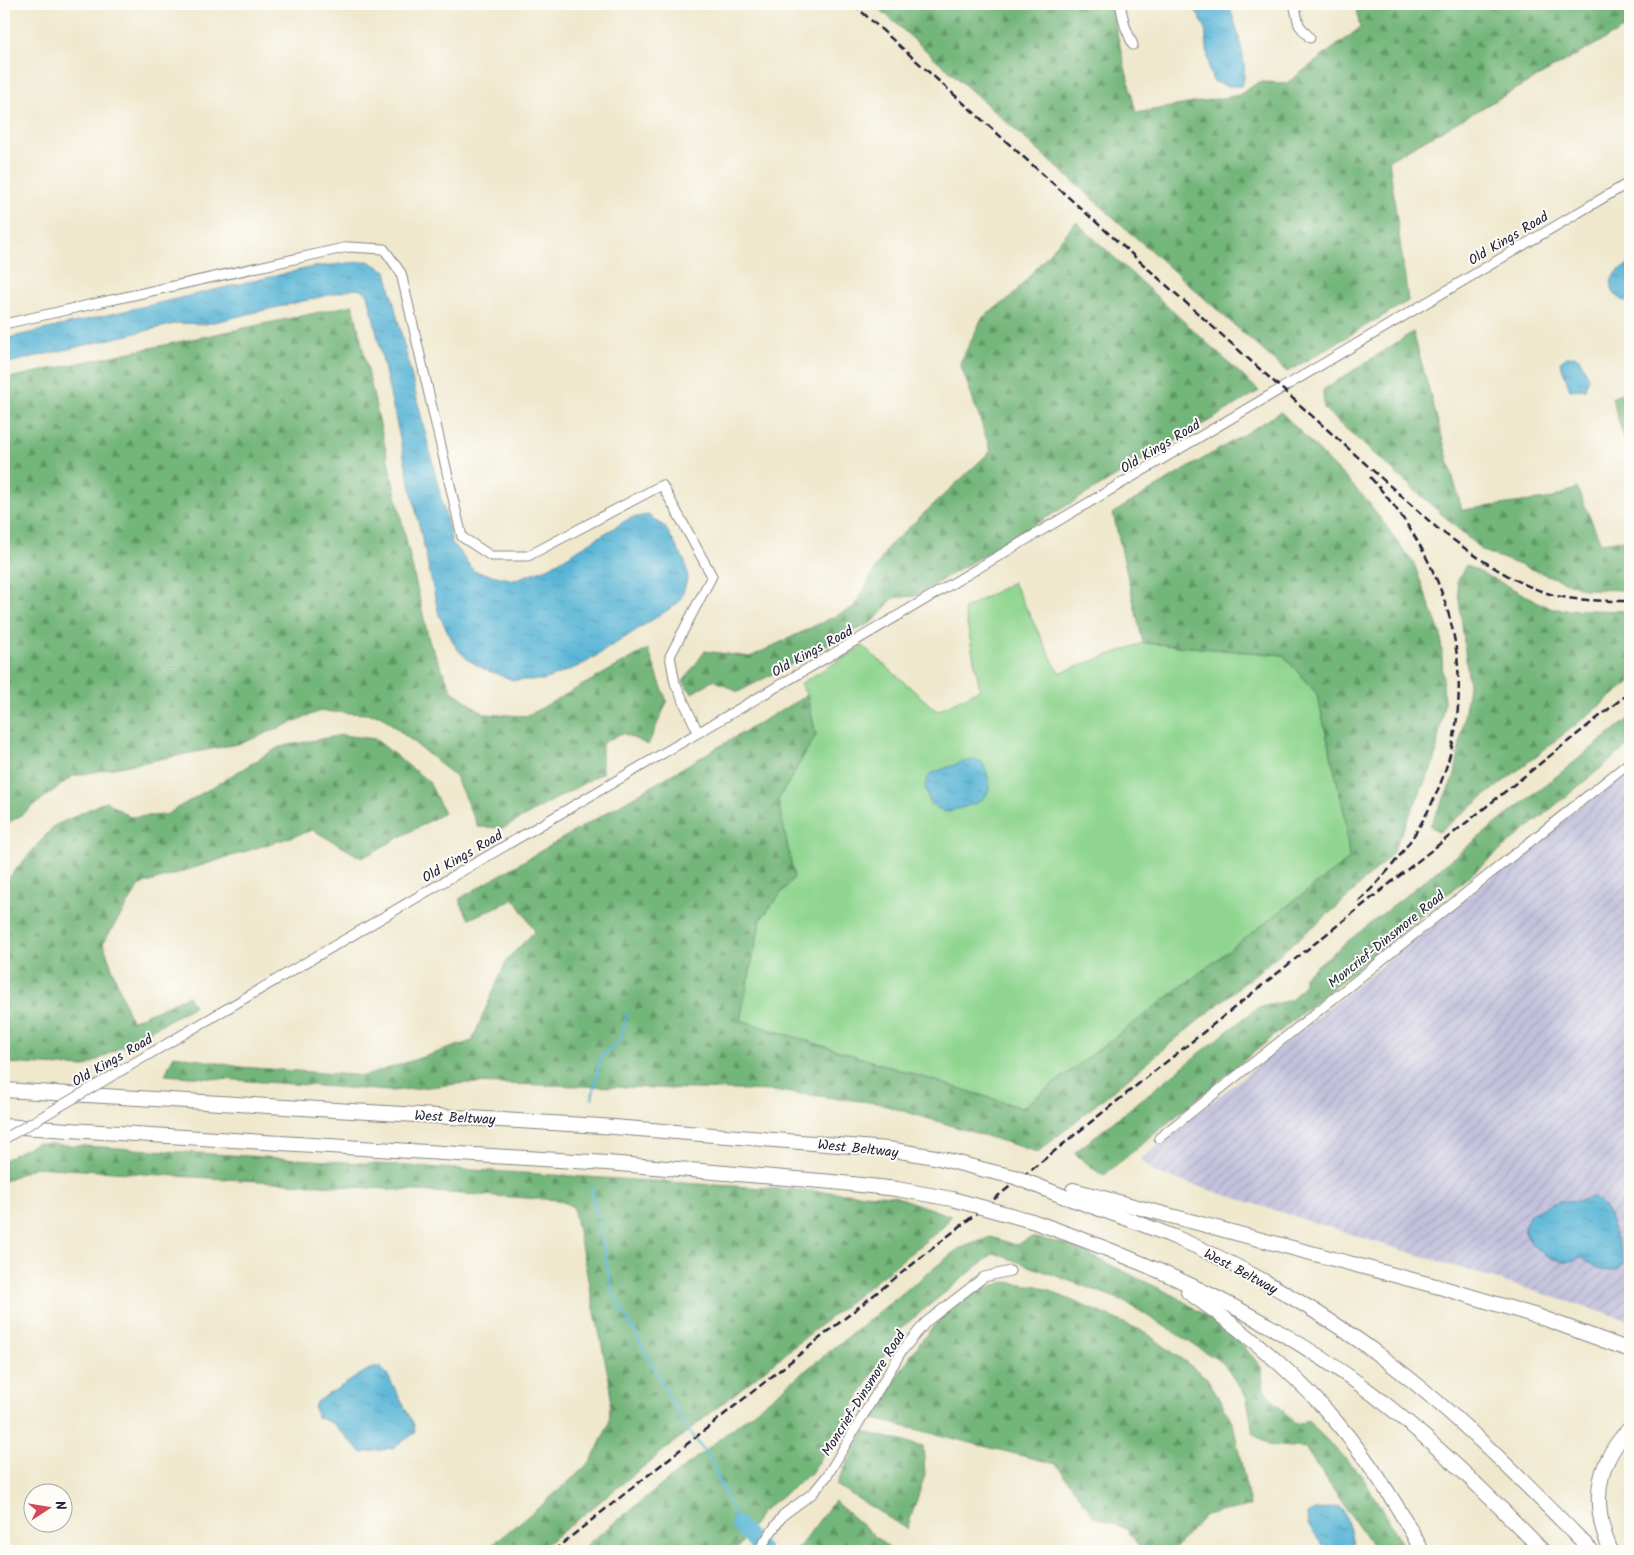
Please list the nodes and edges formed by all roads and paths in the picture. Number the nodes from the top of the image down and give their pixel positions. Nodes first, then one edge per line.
1 (1120, 4) edge
2 (1294, 4) edge
3 (1310, 38) dead end
4 (1133, 44) dead end
5 (1630, 182) edge
6 (4, 324) edge
7 (698, 732) junction
8 (1630, 762) edge
9 (4, 1090) edge
10 (4, 1126) edge
11 (1159, 1138) dead end
12 (4, 1139) edge
13 (1069, 1193) junction
14 (1156, 1270) junction
15 (1010, 1271) dead end
16 (1630, 1350) edge
17 (1630, 1428) edge
18 (758, 1551) edge
19 (1422, 1551) edge
20 (1542, 1551) edge
21 (1592, 1551) edge
22 (1611, 1551) edge

1 - 4 street
2 - 3 street
5 - 7 street, Old Kings Road
6 - 7 street
7 - 12 street, Old Kings Road, bridge
8 - 11 street, Moncrief-Dinsmore Road
9 - 13 highway, West Beltway, bridge
10 - 14 highway, bridge
13 - 16 highway
13 - 21 highway, West Beltway
14 - 19 highway
14 - 20 highway
15 - 18 street, Moncrief-Dinsmore Road
17 - 22 highway

